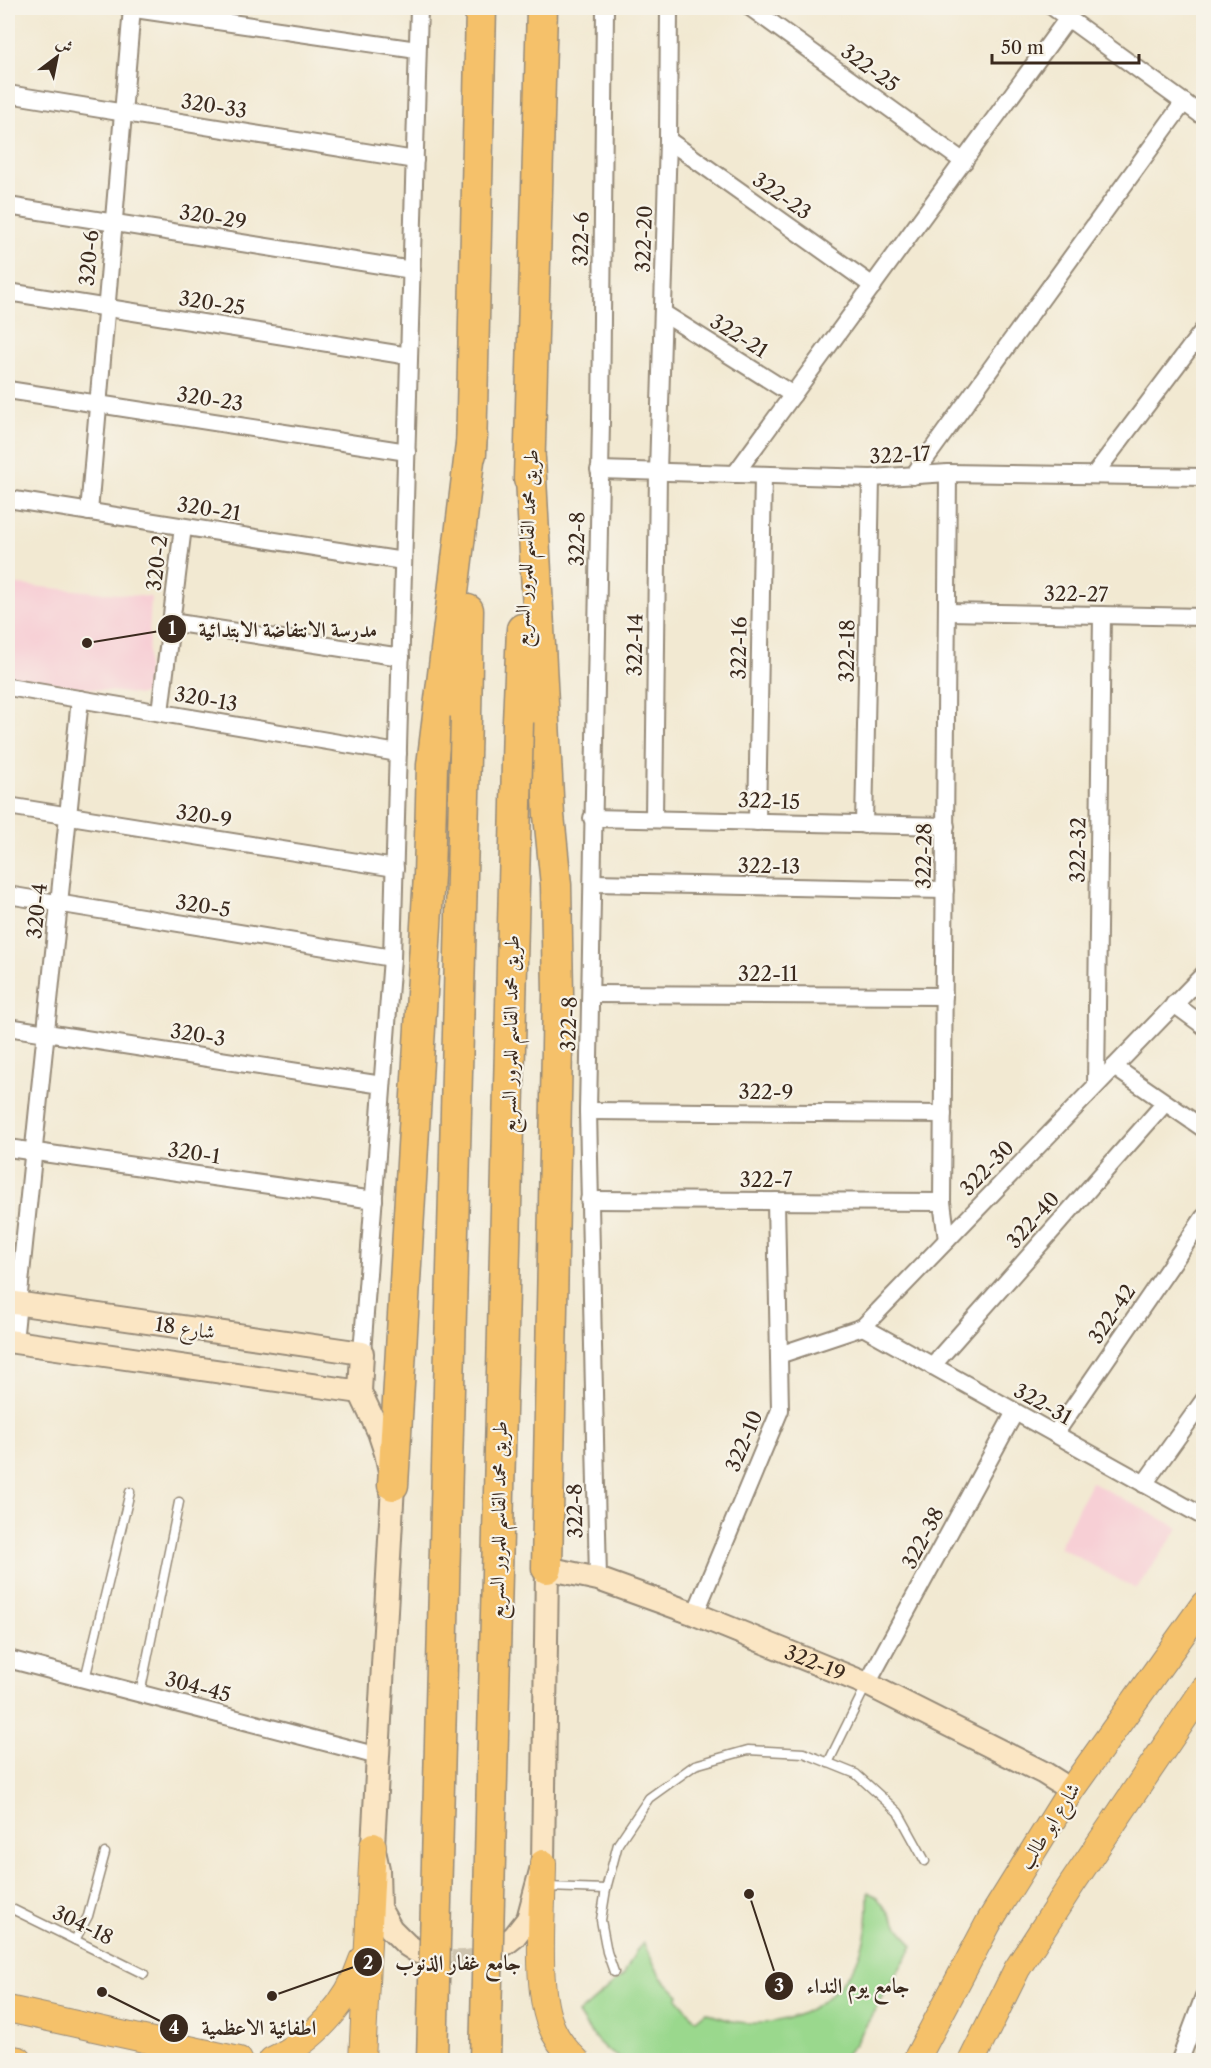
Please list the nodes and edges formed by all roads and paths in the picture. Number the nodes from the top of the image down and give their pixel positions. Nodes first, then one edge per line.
1 (131, 8) edge
2 (418, 8) edge
3 (481, 8) edge
4 (542, 8) edge
5 (604, 8) edge
6 (669, 8) edge
7 (751, 8) edge
8 (1054, 8) edge
9 (1068, 18) junction
10 (417, 50) junction
11 (8, 94) edge
12 (1184, 102) junction
13 (123, 113) junction
14 (1203, 117) edge
15 (668, 140) junction
16 (415, 160) junction
17 (963, 162) junction
18 (8, 206) edge
19 (113, 223) junction
20 (412, 270) junction
21 (873, 286) junction
22 (8, 292) edge
23 (106, 308) junction
24 (663, 313) junction
25 (1203, 329) edge
26 (409, 356) junction
27 (8, 390) edge
28 (793, 395) junction
29 (98, 403) junction
30 (472, 435) junction
31 (406, 452) junction
32 (530, 459) junction
33 (600, 470) junction
34 (658, 472) junction
35 (735, 474) junction
36 (948, 474) junction
37 (764, 475) junction
38 (1094, 475) junction
39 (913, 476) junction
40 (1203, 477) edge
41 (871, 478) junction
42 (8, 499) edge
43 (89, 512) junction
44 (183, 527) junction
45 (403, 561) junction
46 (947, 612) junction
47 (1102, 615) junction
48 (1203, 617) edge
49 (171, 622) junction
50 (400, 657) junction
51 (8, 687) edge
52 (80, 699) junction
53 (160, 712) junction
54 (398, 753) junction
55 (8, 806) edge
56 (68, 816) junction
57 (592, 818) junction
58 (654, 818) junction
59 (757, 822) junction
60 (864, 825) junction
61 (946, 826) junction
62 (394, 868) junction
63 (593, 883) junction
64 (945, 890) junction
65 (8, 895) edge
66 (59, 904) junction
67 (392, 958) junction
68 (1203, 974) edge
69 (591, 994) junction
70 (944, 996) junction
71 (1174, 1004) junction
72 (1203, 1026) edge
73 (8, 1027) edge
74 (45, 1033) junction
75 (1114, 1067) junction
76 (382, 1085) junction
77 (1096, 1085) junction
78 (1165, 1103) junction
79 (588, 1111) junction
80 (943, 1114) junction
81 (1203, 1129) edge
82 (8, 1148) edge
83 (33, 1152) junction
84 (374, 1200) junction
85 (589, 1200) junction
86 (776, 1201) junction
87 (942, 1202) junction
88 (1203, 1217) edge
89 (947, 1240) junction
90 (13, 1303) edge
91 (863, 1327) junction
92 (11, 1341) edge
93 (362, 1353) junction
94 (779, 1355) junction
95 (932, 1366) junction
96 (360, 1392) junction
97 (1203, 1400) edge
98 (1015, 1412) junction
99 (1054, 1434) junction
100 (1144, 1484) junction
101 (393, 1485) junction
102 (130, 1492) dead end
103 (179, 1502) dead end
104 (1203, 1517) edge
105 (547, 1568) junction
106 (598, 1579) junction
107 (1203, 1604) edge
108 (695, 1614) junction
109 (8, 1659) edge
110 (85, 1679) junction
111 (867, 1684) junction
112 (1203, 1689) edge
113 (140, 1694) junction
114 (378, 1756) junction
115 (828, 1763) junction
116 (1071, 1790) junction
117 (373, 1846) junction
118 (105, 1852) dead end
119 (925, 1861) dead end
120 (543, 1875) junction
121 (606, 1889) junction
122 (8, 1906) edge
123 (75, 1940) junction
124 (367, 1942) junction
125 (505, 1944) tunnel mouth
126 (418, 1952) tunnel mouth
127 (614, 1972) dead end
128 (144, 1974) dead end
129 (1203, 1996) edge
130 (8, 2009) edge
131 (8, 2058) edge
132 (916, 2060) edge
133 (19, 2061) edge
134 (239, 2061) edge
135 (272, 2061) edge
136 (362, 2061) edge
137 (432, 2061) edge
138 (485, 2061) edge
139 (576, 2061) edge
140 (972, 2061) edge
141 (1180, 2061) edge

1 - 10 street
1 - 13 street, 320-6
2 - 10 street
3 - 30 highway
4 - 32 highway, طريق محمد القاسم للمرور السريع
5 - 33 street, 322-6
6 - 15 street, 322-20
7 - 17 street, 322-25
8 - 9 street
9 - 12 street
9 - 17 street
10 - 16 street
11 - 13 street, 320-33
12 - 14 street
12 - 39 street
13 - 16 street, 320-33
13 - 19 street, 320-6
15 - 21 street, 322-23
15 - 24 street, 322-20
16 - 20 street
17 - 21 street
18 - 19 street, 320-29
19 - 20 street, 320-29
19 - 23 street, 320-6
20 - 26 street
21 - 28 street
22 - 23 street, 320-25
23 - 26 street, 320-25
23 - 29 street, 320-6
24 - 28 street, 322-21
24 - 34 street, 322-20
25 - 38 street
26 - 31 street
27 - 29 street, 320-23
28 - 35 street
29 - 31 street, 320-23
29 - 43 street, 320-6
30 - 101 highway
30 - 137 highway, bridge
31 - 45 street
32 - 105 highway
32 - 138 highway, طريق محمد القاسم للمرور السريع, bridge
33 - 34 street, 322-17
33 - 57 street, 322-8
34 - 35 street, 322-17
34 - 58 street, 322-14
35 - 37 street, 322-17
36 - 38 street, 322-17
36 - 39 street, 322-17
36 - 46 street, 322-28
37 - 41 street, 322-17
37 - 59 street, 322-16
38 - 40 street, 322-17
39 - 41 street, 322-17
41 - 60 street, 322-18
42 - 43 street, 320-21
43 - 44 street, 320-21
44 - 45 street, 320-21
44 - 49 street, 320-2
45 - 50 street
46 - 47 street, 322-27
46 - 61 street, 322-28
47 - 48 street, 322-27
47 - 77 street, 322-32
49 - 50 street
49 - 53 street, 320-2
50 - 54 street
51 - 52 street, 320-13
52 - 53 street, 320-13
52 - 56 street, 320-4
53 - 54 street, 320-13
54 - 62 street
55 - 56 street, 320-9
56 - 62 street, 320-9
56 - 66 street, 320-4
57 - 58 street, 322-15
57 - 63 street, 322-8
58 - 59 street, 322-15
59 - 60 street, 322-15
60 - 61 street, 322-15
61 - 64 street, 322-28
62 - 67 street
63 - 64 street, 322-13
63 - 69 street, 322-8
64 - 70 street, 322-28
65 - 66 street, 320-5
66 - 67 street, 320-5
66 - 74 street, 320-4
67 - 76 street
68 - 71 street, 322-30
69 - 70 street, 322-11
69 - 79 street, 322-8
70 - 80 street, 322-28
71 - 72 street
71 - 75 street, 322-30
73 - 74 street, 320-3
74 - 76 street, 320-3
74 - 83 street, 320-4
75 - 77 street, 322-30
75 - 78 street
76 - 84 street
77 - 89 street, 322-30
78 - 81 street
78 - 95 street, 322-40
79 - 80 street, 322-9
79 - 85 street, 322-8
80 - 87 street, 322-28
82 - 83 street, 320-1
83 - 84 street, 320-1
83 - 90 street, 320-4
84 - 93 street
85 - 86 street, 322-7
85 - 106 street, 322-8
86 - 87 street, 322-7
86 - 94 street, 322-10
87 - 89 street, 322-28
88 - 99 street, 322-42
89 - 91 street, 322-30
90 - 92 street, 320-4
90 - 93 street, شارع 18
91 - 94 street, 322-30
91 - 95 street, 322-31
92 - 96 street, شارع 18
93 - 96 street
94 - 108 street, 322-10
95 - 98 street, 322-31
96 - 101 street
97 - 100 street
98 - 99 street, 322-31
98 - 111 street, 322-38
99 - 100 street, 322-31
100 - 104 street, 322-31
101 - 114 street
102 - 110 lane
103 - 113 lane
105 - 106 street, 322-19
105 - 120 street
106 - 108 street, 322-19
107 - 116 main road, شارع ابو طالب
108 - 111 street, 322-19
109 - 110 street, 304-45
110 - 113 street, 304-45
111 - 115 lane
111 - 116 street, 322-19
112 - 140 main road
113 - 114 street, 304-45
114 - 117 street
115 - 119 lane
115 - 121 lane
116 - 132 main road, شارع ابو طالب
117 - 124 main road
117 - 126 street
118 - 123 lane
120 - 121 lane
120 - 125 street
120 - 139 main road
121 - 127 lane
122 - 123 lane, 304-18
123 - 128 lane, 304-18
124 - 135 main road
124 - 136 main road
129 - 141 street
130 - 134 main road
131 - 133 main road

